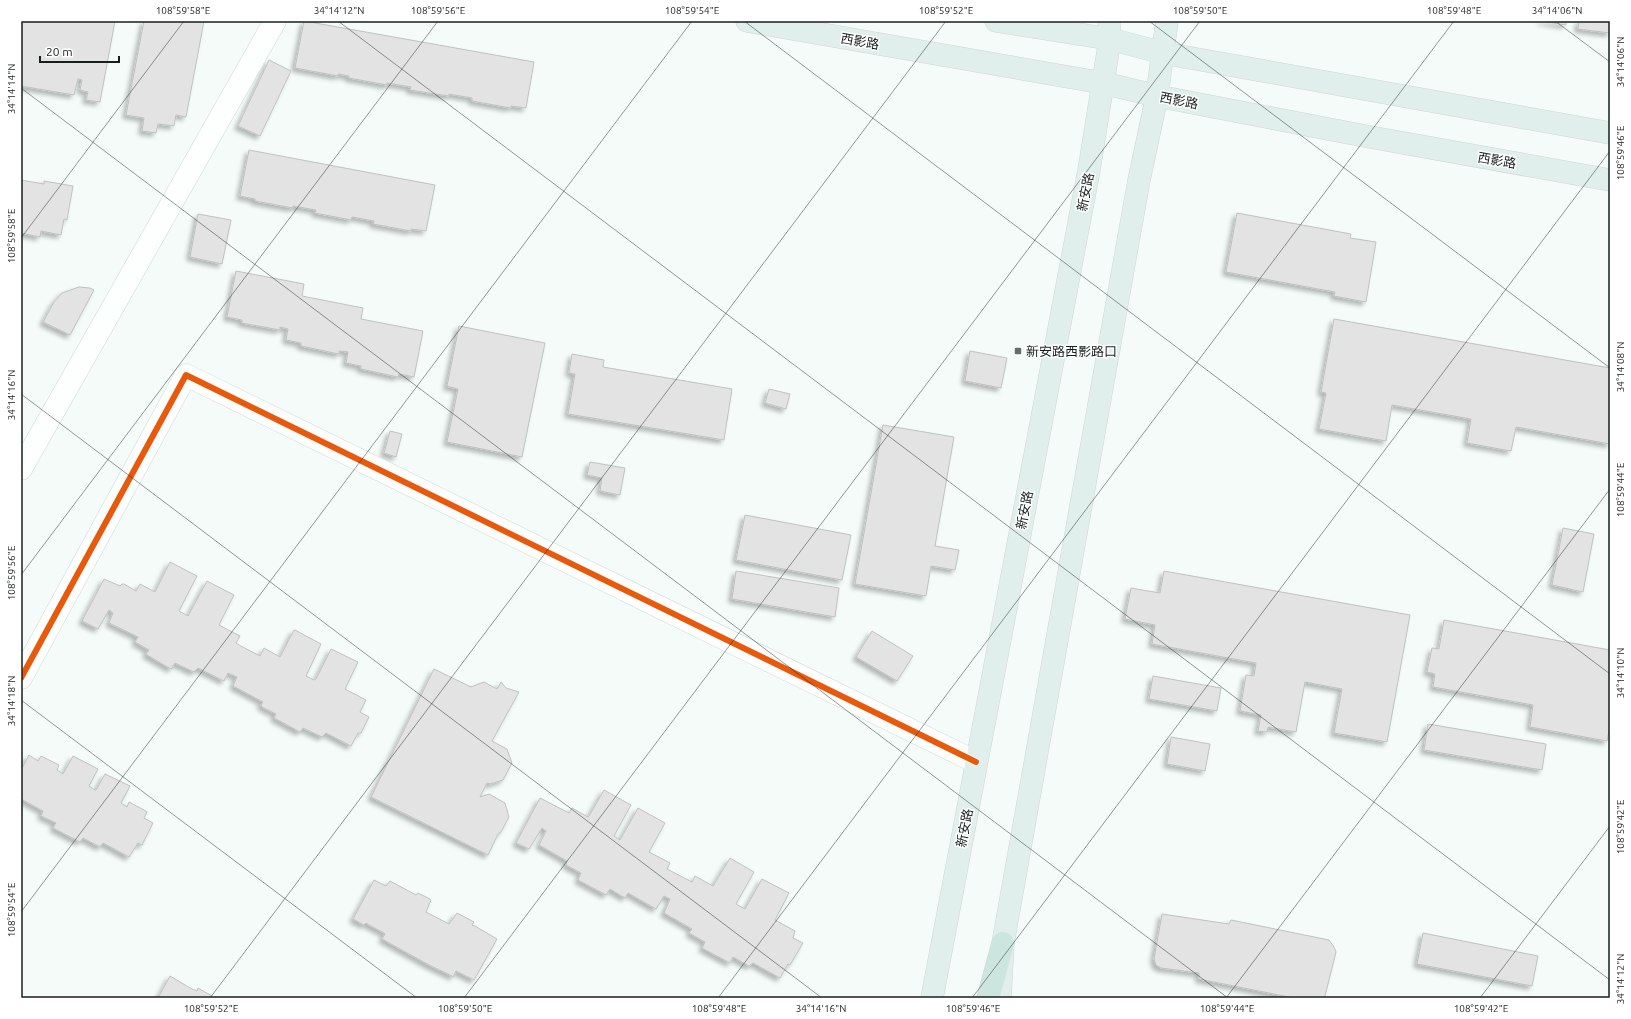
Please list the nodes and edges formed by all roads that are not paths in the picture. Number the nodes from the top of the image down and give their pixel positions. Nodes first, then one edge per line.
1 (275, 21) edge
2 (747, 21) edge
3 (996, 21) edge
4 (1167, 21) edge
5 (1110, 30) edge
6 (1163, 53) junction
7 (1103, 82) junction
8 (1157, 96) junction
9 (1610, 132) edge
10 (1610, 180) edge
11 (21, 469) edge
12 (21, 678) edge
13 (976, 762) junction
14 (1003, 943) junction
15 (932, 998) edge
16 (988, 998) edge
17 (1000, 998) edge

1 - 11 street
2 - 7 main road, 西影路
3 - 5 main road
4 - 6 main road
5 - 6 main road
5 - 7 main road, 新安路
6 - 8 main road
6 - 9 main road
7 - 8 main road, 西影路
7 - 13 main road, 新安路
8 - 10 main road, 西影路
8 - 14 main road
12 - 13 street
13 - 15 main road, 新安路
14 - 16 highway
14 - 17 main road

